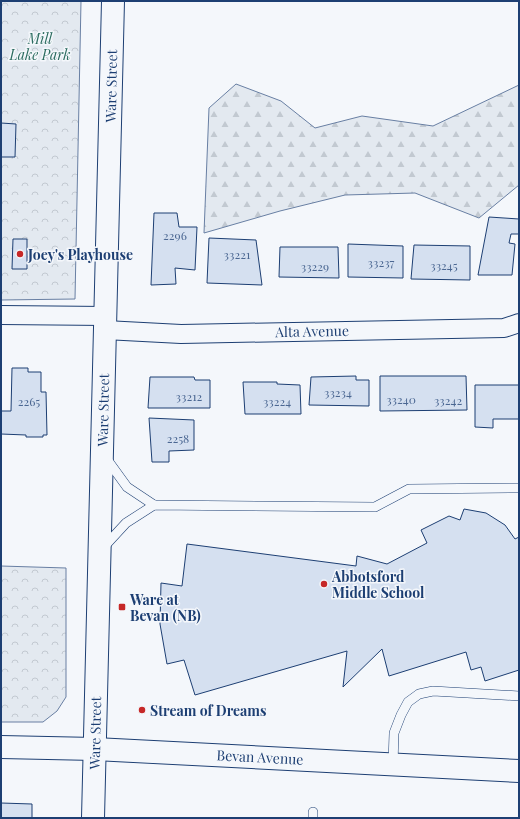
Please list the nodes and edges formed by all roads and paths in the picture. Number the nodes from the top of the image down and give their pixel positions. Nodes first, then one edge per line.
1 (112, 1) edge
2 (1, 315) edge
3 (105, 323) junction
4 (519, 324) edge
5 (102, 453) junction
6 (519, 488) edge
7 (154, 505) junction
8 (100, 552) junction
9 (519, 696) edge
10 (1, 747) edge
11 (95, 749) junction
12 (393, 764) junction
13 (519, 771) edge
14 (93, 818) edge

1 - 3 main road, Ware Street
2 - 3 street, Alta Avenue
3 - 4 street, Alta Avenue
3 - 5 main road, Ware Street
5 - 7 lane
5 - 8 main road, Ware Street
6 - 7 lane
7 - 8 lane
8 - 11 main road, Ware Street
9 - 12 lane
10 - 11 main road, Bevan Avenue
11 - 12 main road, Bevan Avenue
11 - 14 main road, Ware Street
12 - 13 main road, Bevan Avenue

